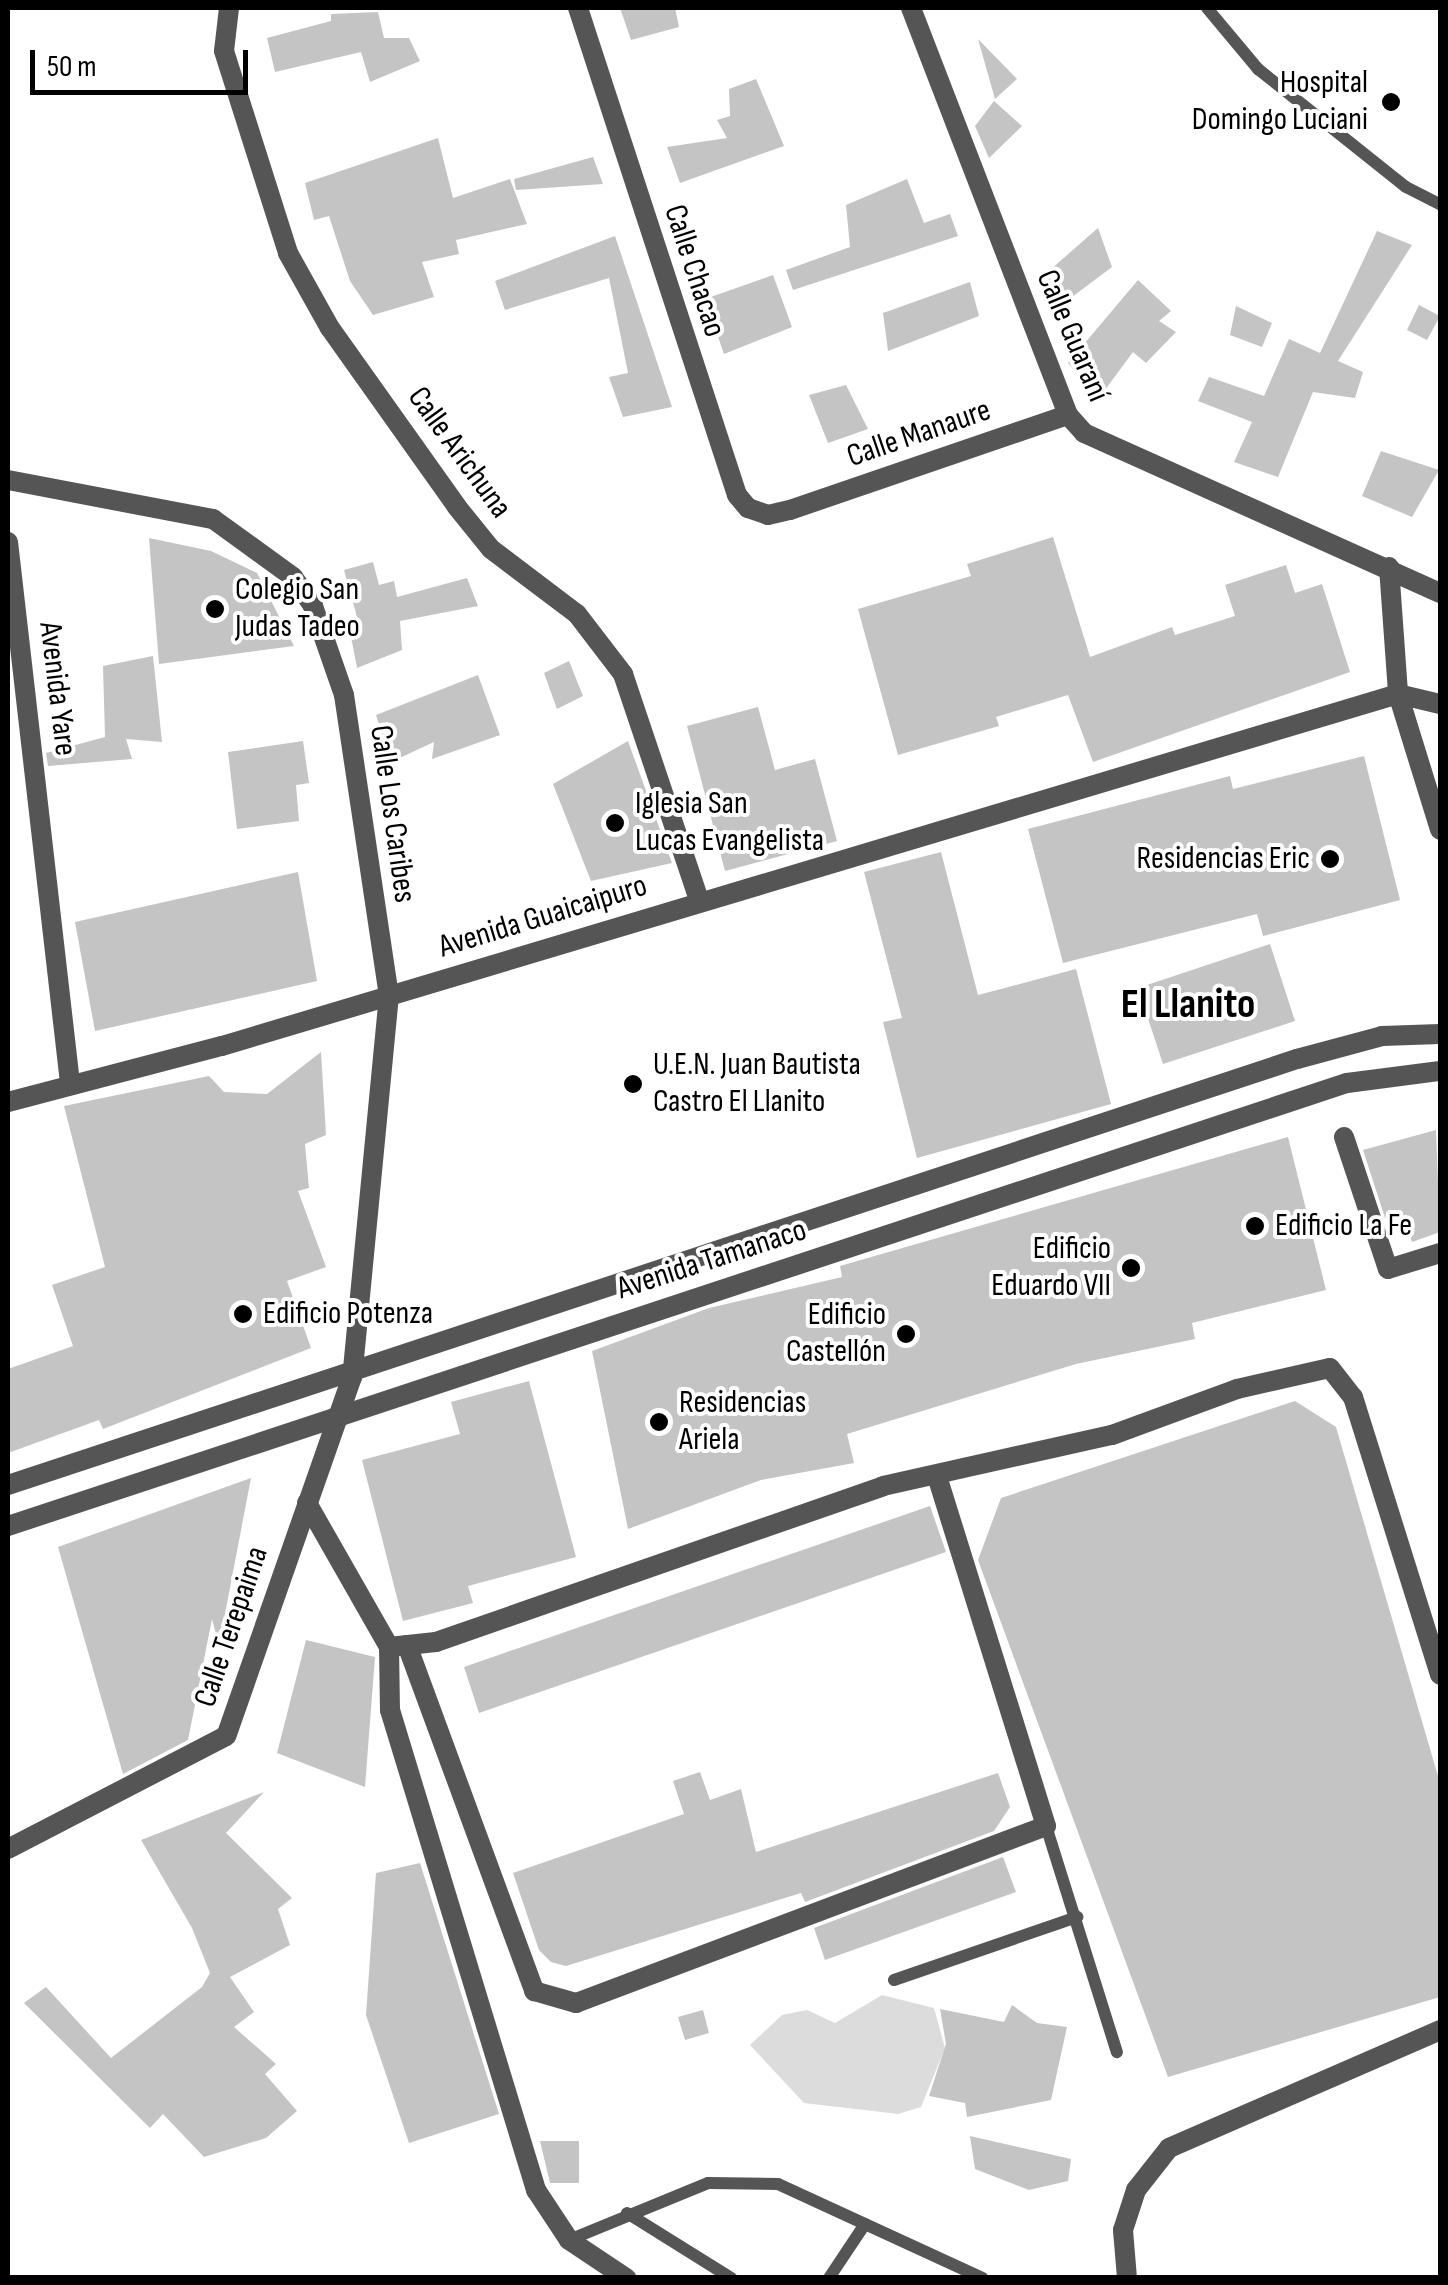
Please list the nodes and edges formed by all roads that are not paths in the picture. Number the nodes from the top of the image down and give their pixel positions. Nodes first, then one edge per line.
1 (228, 8) edge
2 (578, 8) edge
3 (911, 8) edge
4 (1207, 8) edge
5 (1440, 204) edge
6 (1068, 416) junction
7 (8, 480) edge
8 (790, 510) joint
9 (8, 542) edge
10 (1388, 567) junction
11 (1440, 593) edge
12 (1398, 694) junction
13 (1440, 704) edge
14 (1440, 830) edge
15 (699, 900) junction
16 (388, 995) junction
17 (1440, 1034) edge
18 (1440, 1071) edge
19 (70, 1083) junction
20 (8, 1102) edge
21 (1344, 1137) dead end
22 (1440, 1253) edge
23 (352, 1377) junction
24 (336, 1419) junction
25 (937, 1476) junction
26 (8, 1485) edge
27 (307, 1503) junction
28 (8, 1526) edge
29 (398, 1646) junction
30 (1440, 1675) edge
31 (1046, 1826) junction
32 (8, 1849) edge
33 (1077, 1918) junction
34 (894, 1980) dead end
35 (1440, 2030) edge
36 (1117, 2052) dead end
37 (627, 2213) junction
38 (865, 2224) junction
39 (569, 2240) junction
40 (626, 2278) edge
41 (731, 2278) edge
42 (829, 2278) edge
43 (982, 2278) edge
44 (1127, 2278) edge

1 - 15 street, Calle Arichuna
2 - 8 street, Calle Chacao
3 - 6 street, Calle Guaraní
4 - 5 lane
6 - 8 street, Calle Manaure
6 - 10 street, Calle Guaraní
7 - 16 street, Calle Los Caribes
9 - 19 street, Avenida Yare
10 - 11 street, Calle Guaraní
10 - 12 street
12 - 13 street, Avenida Guaicaipuro
12 - 14 street
12 - 15 street, Avenida Guaicaipuro
15 - 16 street, Avenida Guaicaipuro
16 - 19 street, Avenida Guaicaipuro
16 - 23 street, Calle Los Caribes
17 - 23 street, Avenida Tamanaco
18 - 24 street, Avenida Tamanaco
19 - 20 street, Avenida Guaicaipuro
21 - 22 street
23 - 24 street, Calle Los Caribes
23 - 26 street, Avenida Tamanaco
24 - 27 street, Calle Terepaima
24 - 28 street, Avenida Tamanaco
25 - 29 street
25 - 30 street
25 - 31 street
27 - 29 street
27 - 32 street, Calle Terepaima
29 - 31 street
29 - 39 street
31 - 33 lane
33 - 34 lane
33 - 36 lane
35 - 44 street
37 - 38 lane
37 - 39 lane
37 - 41 lane
38 - 42 lane
38 - 43 lane
39 - 40 street

